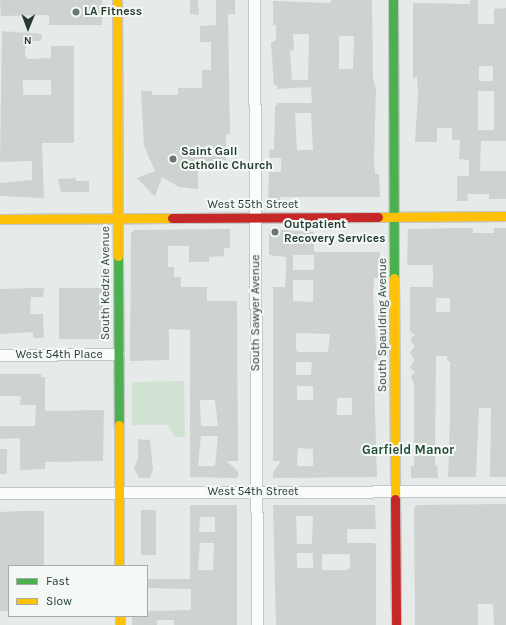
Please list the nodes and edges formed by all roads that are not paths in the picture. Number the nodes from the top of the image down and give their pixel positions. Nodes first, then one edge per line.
1 (117, 0) edge
2 (254, 0) edge
3 (393, 0) edge
4 (394, 216) junction
5 (506, 216) edge
6 (255, 217) junction
7 (118, 218) junction
8 (0, 219) edge
9 (118, 354) junction
10 (0, 355) edge
11 (119, 492) junction
12 (257, 492) junction
13 (395, 492) junction
14 (506, 492) edge
15 (0, 493) edge
16 (119, 565) edge
17 (257, 625) edge
18 (396, 625) edge

1 - 7 main road, South Kedzie Avenue
2 - 6 street, South Sawyer Avenue
3 - 4 main road, South Spaulding Avenue
4 - 5 main road, West 55th Street
4 - 6 main road, West 55th Street
4 - 13 main road, South Spaulding Avenue
6 - 7 main road, West 55th Street
6 - 12 street, South Sawyer Avenue
7 - 8 main road, West 55th Street
7 - 9 main road, South Kedzie Avenue
9 - 10 street, West 54th Place
9 - 11 main road, South Kedzie Avenue
11 - 12 street, West 54th Street
11 - 15 street, West 54th Street
11 - 16 main road, South Kedzie Avenue
12 - 13 street, West 54th Street
12 - 17 street, South Sawyer Avenue
13 - 14 street, West 54th Street
13 - 18 main road, South Spaulding Avenue

